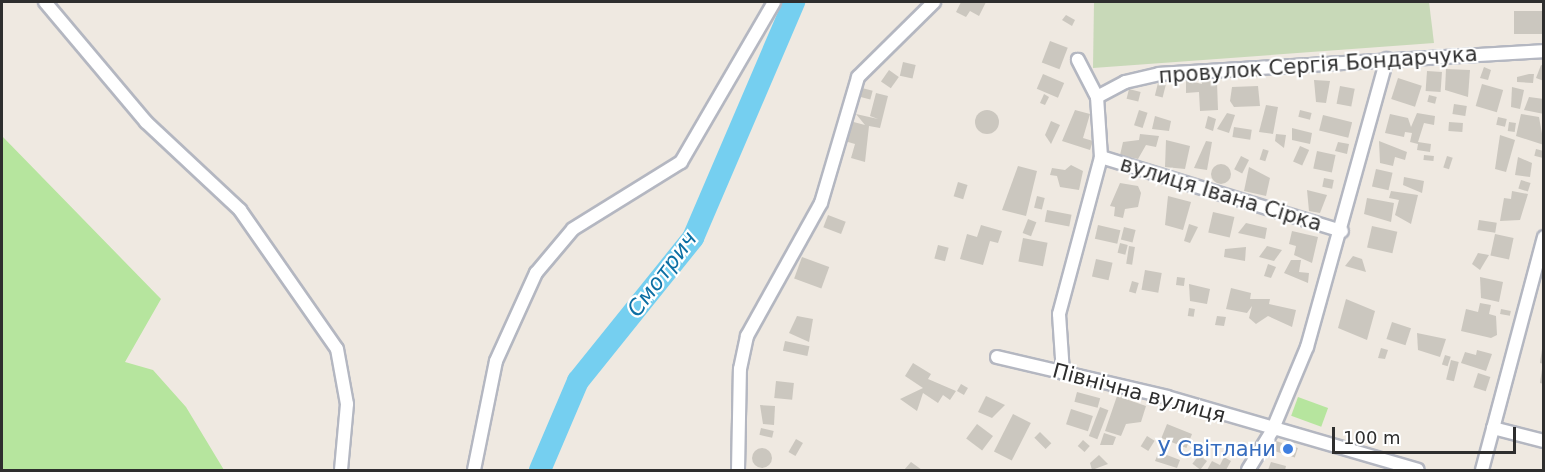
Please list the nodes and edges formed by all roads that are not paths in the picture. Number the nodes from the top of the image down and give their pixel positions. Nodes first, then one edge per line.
1 (45, 2) edge
2 (774, 2) edge
3 (934, 2) edge
4 (1544, 51) edge
5 (1388, 58) junction
6 (1078, 60) dead end
7 (1097, 97) junction
8 (1101, 157) junction
9 (1342, 231) junction
10 (1544, 237) edge
11 (997, 357) dead end
12 (1063, 373) junction
13 (1493, 428) junction
14 (1272, 431) junction
15 (1544, 441) edge
16 (341, 471) edge
17 (474, 471) edge
18 (738, 471) edge
19 (1248, 471) edge
20 (1418, 471) edge
21 (1482, 471) edge

1 - 16 street
2 - 17 street
3 - 18 street
4 - 5 street, провулок Сергія Бондарчука
5 - 7 street, провулок Сергія Бондарчука
5 - 9 street
6 - 7 street, вулиця Івана Сірка
7 - 8 street, вулиця Івана Сірка
8 - 9 street, вулиця Івана Сірка
8 - 12 street, вулиця Івана Сірка
9 - 14 street
10 - 13 street
11 - 12 street, Північна вулиця
12 - 14 street, Північна вулиця
13 - 15 street
13 - 21 street
14 - 19 street
14 - 20 street, Північна вулиця

